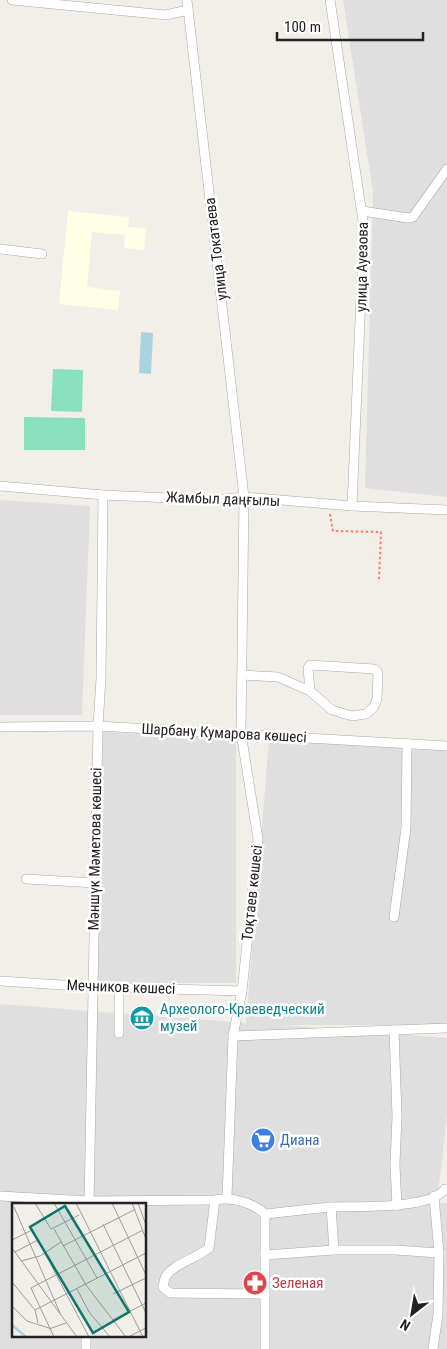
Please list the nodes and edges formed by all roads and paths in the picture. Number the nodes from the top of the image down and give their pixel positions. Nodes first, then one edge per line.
1 (12, 0) edge
2 (187, 0) edge
3 (330, 0) edge
4 (188, 10) junction
5 (447, 169) edge
6 (362, 211) junction
7 (0, 249) edge
8 (42, 254) dead end
9 (0, 486) edge
10 (103, 495) junction
11 (244, 497) junction
12 (329, 504) junction
13 (352, 506) junction
14 (447, 510) edge
15 (379, 582) dead end
16 (242, 675) junction
17 (310, 691) junction
18 (98, 726) junction
19 (0, 727) edge
20 (241, 733) junction
21 (407, 743) junction
22 (447, 746) edge
23 (26, 879) dead end
24 (94, 883) junction
25 (394, 917) dead end
26 (0, 981) edge
27 (93, 987) junction
28 (119, 987) junction
29 (242, 991) junction
30 (447, 1028) edge
31 (394, 1030) junction
32 (119, 1033) dead end
33 (233, 1036) junction
34 (446, 1186) edge
35 (0, 1196) edge
36 (434, 1196) junction
37 (227, 1198) junction
38 (215, 1200) junction
39 (89, 1202) edge
40 (397, 1206) junction
41 (331, 1207) junction
42 (265, 1214) junction
43 (334, 1250) junction
44 (439, 1254) junction
45 (265, 1255) junction
46 (265, 1294) junction
47 (442, 1314) edge
48 (86, 1336) edge
49 (86, 1349) edge
50 (264, 1349) edge
51 (433, 1349) edge

1 - 4 street
2 - 4 street, улица Токатаева
3 - 6 street, улица Ауезова
4 - 11 street, улица Токатаева
5 - 6 street
6 - 13 street, улица Ауезова
7 - 8 street
9 - 10 street, Жамбыл даңғылы
10 - 11 street, Жамбыл даңғылы
10 - 18 street, Мәншүк Мәметова көшесі
11 - 12 street, Жамбыл даңғылы
11 - 16 street, Тоқтаев көшесі
12 - 13 street, Жамбыл даңғылы
12 - 15 path
13 - 14 street, Жамбыл даңғылы
16 - 17 street
16 - 20 street, Тоқтаев көшесі
17 - 17 street
18 - 19 street, Шарбану Кумарова көшесі
18 - 20 street, Шарбану Кумарова көшесі
18 - 24 street, Мәншүк Мәметова көшесі
20 - 21 street, Шарбану Кумарова көшесі
20 - 29 street, Тоқтаев көшесі
21 - 22 street, Шарбану Кумарова көшесі
21 - 25 street
23 - 24 street
24 - 27 street, Мәншүк Мәметова көшесі
26 - 27 street, Мечников көшесі
27 - 28 street, Мечников көшесі
27 - 39 street, Мәншүк Мәметова көшесі
28 - 29 street, Мечников көшесі
28 - 32 street
29 - 33 street, Тоқтаев көшесі
30 - 31 street
31 - 33 street
31 - 40 street
33 - 37 street, Тоқтаев көшесі
34 - 36 street
35 - 39 street
36 - 40 street
36 - 44 street
37 - 38 street
37 - 42 street
38 - 39 street
38 - 46 street
40 - 41 street
41 - 42 street
41 - 43 street
42 - 45 street
43 - 44 street
43 - 45 street
44 - 47 street
45 - 46 street
46 - 50 street
47 - 51 street
48 - 49 street

